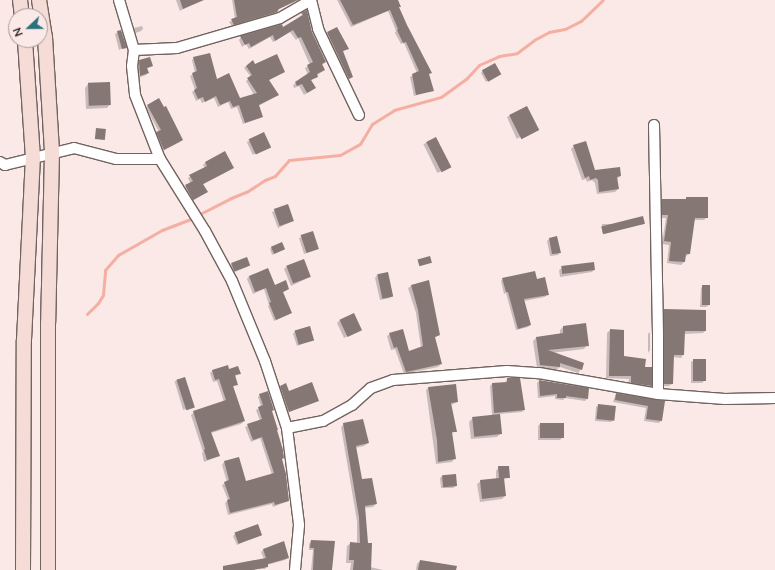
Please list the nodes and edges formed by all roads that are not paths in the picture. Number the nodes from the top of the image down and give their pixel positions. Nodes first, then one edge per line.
1 (39, 0) edge
2 (120, 0) edge
3 (311, 0) edge
4 (26, 48) edge
5 (134, 50) junction
6 (359, 114) dead end
7 (654, 126) dead end
8 (52, 153) junction
9 (32, 158) junction
10 (160, 159) junction
11 (0, 162) edge
12 (658, 394) junction
13 (775, 398) edge
14 (287, 428) junction
15 (23, 570) edge
16 (48, 570) edge
17 (295, 570) edge

1 - 8 main road
2 - 5 street
3 - 5 street
3 - 6 street
4 - 9 main road
5 - 10 street
7 - 12 street
8 - 9 street
8 - 10 street
8 - 16 main road
9 - 11 street
9 - 15 main road
10 - 14 street
12 - 13 street
12 - 14 street
14 - 17 street

